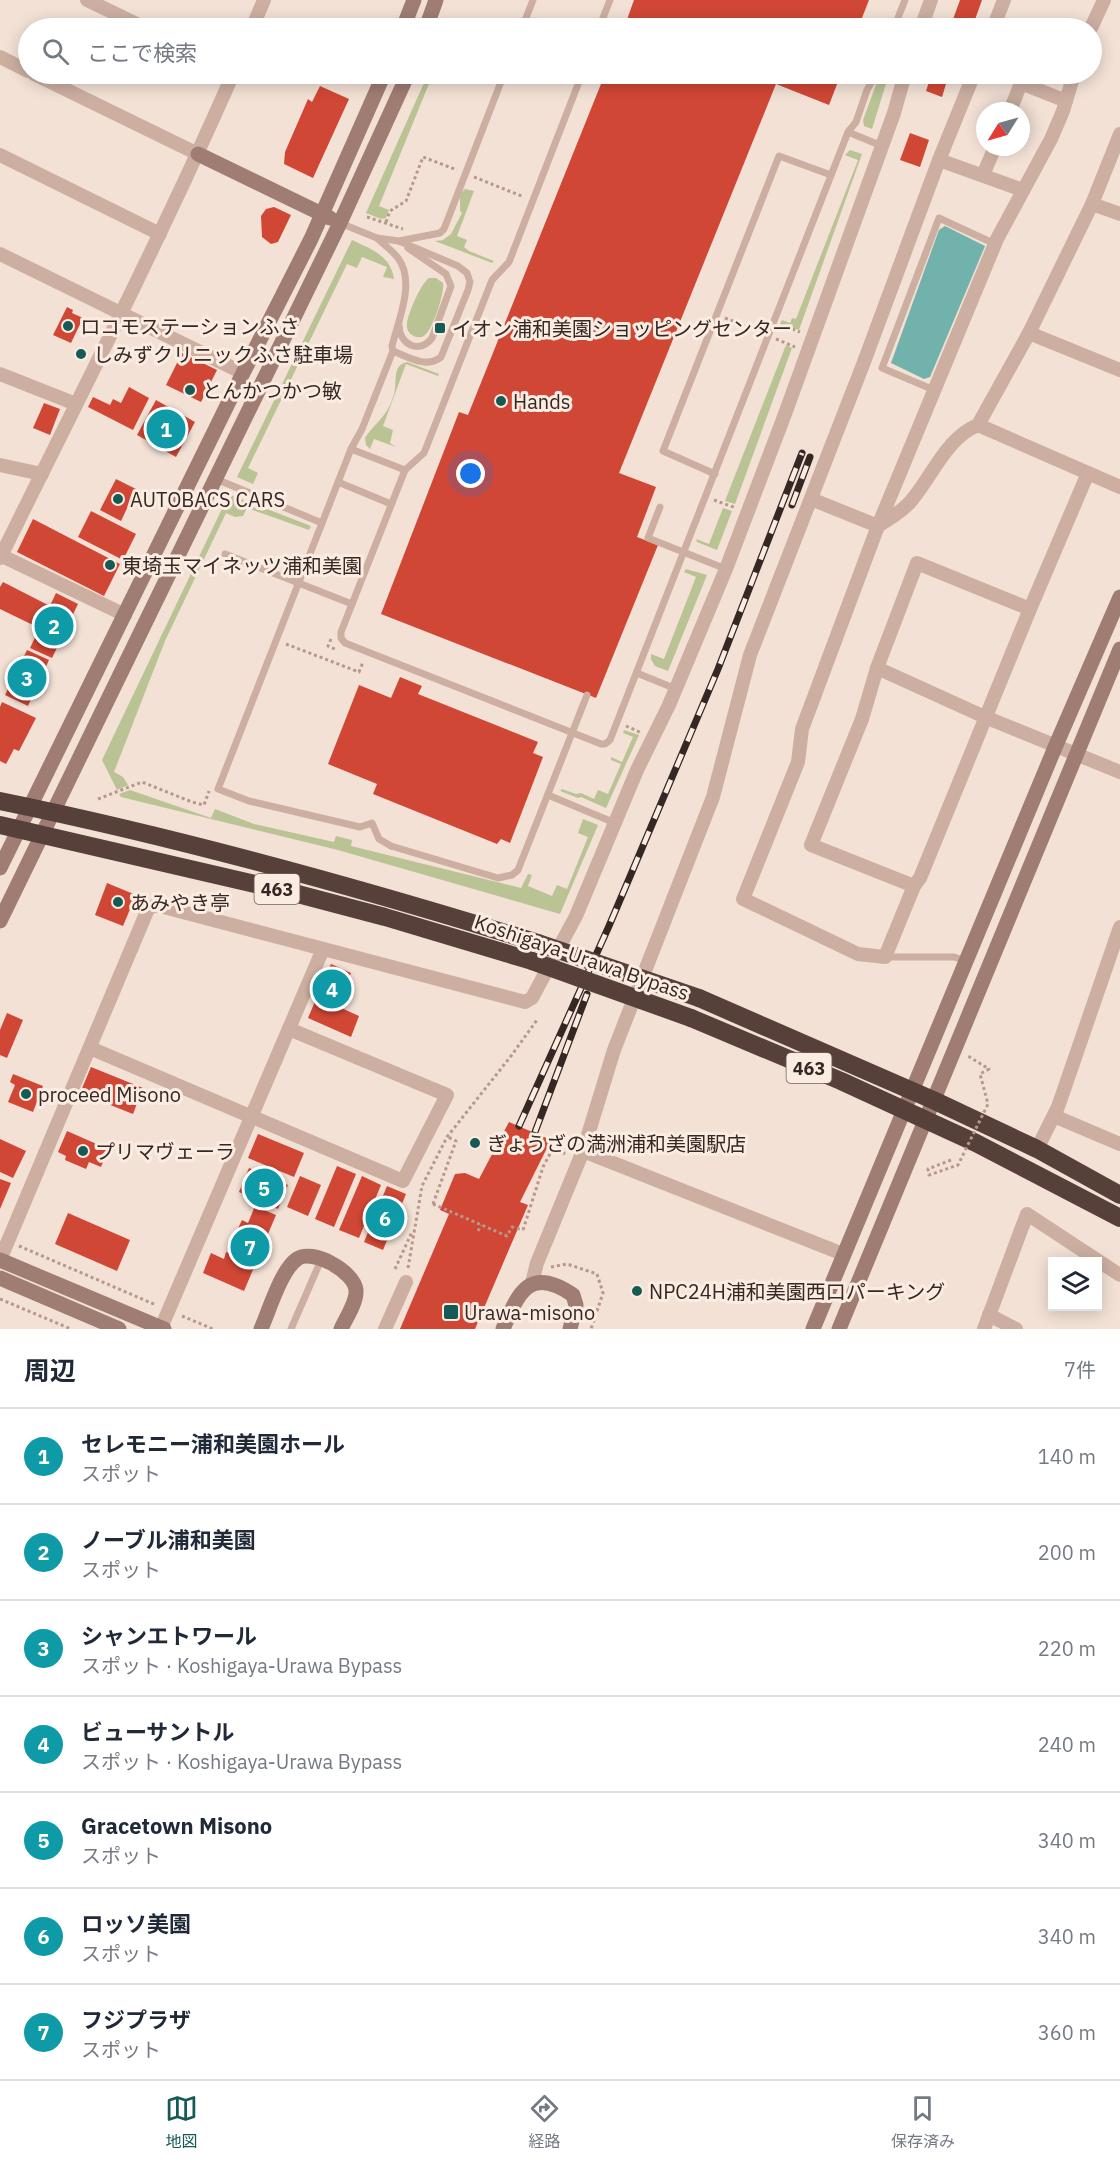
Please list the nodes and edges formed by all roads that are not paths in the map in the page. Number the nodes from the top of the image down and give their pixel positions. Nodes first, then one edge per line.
1 (87, 0) edge
2 (264, 0) edge
3 (414, 0) edge
4 (436, 0) edge
5 (533, 0) edge
6 (610, 0) edge
7 (905, 0) edge
8 (931, 0) edge
9 (1005, 0) edge
10 (1103, 0) edge
11 (124, 18) edge
12 (256, 18) edge
13 (407, 18) edge
14 (430, 18) edge
15 (526, 18) edge
16 (603, 18) edge
17 (898, 18) edge
18 (925, 18) edge
19 (997, 18) edge
20 (1095, 18) edge
21 (0, 57) edge
22 (18, 66) edge
23 (54, 84) edge
24 (229, 84) edge
25 (380, 84) edge
26 (403, 84) edge
27 (500, 84) edge
28 (578, 84) edge
29 (870, 84) edge
30 (902, 84) edge
31 (970, 84) edge
32 (1021, 84) edge
33 (1024, 84) edge
34 (1071, 84) edge
35 (1066, 101) junction
36 (1014, 102) edge
37 (848, 132) junction
38 (1120, 134) edge
39 (882, 146) junction
40 (198, 154) junction
41 (0, 156) edge
42 (991, 156) edge
43 (939, 160) junction
44 (831, 175) junction
45 (983, 175) junction
46 (1023, 190) junction
47 (1092, 204) junction
48 (322, 214) junction
49 (1120, 214) edge
50 (340, 223) junction
51 (160, 234) junction
52 (376, 238) junction
53 (399, 241) junction
54 (995, 244) junction
55 (0, 254) edge
56 (122, 312) junction
57 (399, 319) junction
58 (1029, 333) junction
59 (393, 351) junction
60 (1120, 368) edge
61 (243, 373) junction
62 (0, 374) edge
63 (934, 390) junction
64 (76, 404) junction
65 (978, 425) junction
66 (351, 449) junction
67 (0, 465) edge
68 (405, 470) junction
69 (1088, 473) junction
70 (42, 474) junction
71 (714, 474) junction
72 (216, 479) junction
73 (338, 483) junction
74 (1120, 487) edge
75 (811, 499) junction
76 (392, 504) junction
77 (660, 507) dead end
78 (322, 523) junction
79 (878, 526) junction
80 (684, 551) junction
81 (225, 554) dead end
82 (0, 556) edge
83 (726, 569) junction
84 (299, 582) junction
85 (1120, 597) edge
86 (352, 604) junction
87 (1030, 609) junction
88 (125, 615) junction
89 (1120, 649) edge
90 (877, 668) junction
91 (637, 673) junction
92 (676, 689) junction
93 (587, 694) dead end
94 (985, 717) junction
95 (1056, 745) junction
96 (1078, 754) junction
97 (1120, 772) edge
98 (548, 795) junction
99 (0, 801) edge
100 (31, 807) junction
101 (53, 812) junction
102 (615, 823) junction
103 (0, 825) edge
104 (20, 829) junction
105 (43, 834) junction
106 (0, 868) edge
107 (914, 886) junction
108 (0, 921) edge
109 (1120, 927) edge
110 (323, 949) junction
111 (535, 952) junction
112 (885, 957) junction
113 (968, 961) junction
114 (289, 1029) junction
115 (90, 1048) junction
116 (912, 1090) junction
117 (933, 1100) junction
118 (904, 1110) junction
119 (1054, 1116) junction
120 (251, 1117) junction
121 (926, 1120) junction
122 (1120, 1144) edge
123 (1037, 1149) junction
124 (584, 1151) junction
125 (1061, 1162) junction
126 (1120, 1183) edge
127 (1078, 1195) junction
128 (1120, 1195) edge
129 (1120, 1218) edge
130 (1120, 1223) edge
131 (843, 1254) junction
132 (0, 1260) edge
133 (321, 1260) junction
134 (1120, 1275) edge
135 (0, 1278) edge
136 (406, 1282) road end
137 (532, 1283) junction
138 (989, 1315) junction
139 (162, 1328) edge
140 (119, 1329) edge
141 (261, 1329) edge
142 (291, 1329) edge
143 (341, 1329) edge
144 (385, 1329) edge
145 (503, 1329) edge
146 (570, 1329) edge
147 (813, 1329) edge
148 (839, 1329) edge
149 (984, 1329) edge
150 (1016, 1329) edge

1 - 11 street
2 - 12 street
3 - 13 street
4 - 14 street
5 - 15 lane
6 - 16 lane
7 - 17 lane
8 - 18 street
9 - 19 street
10 - 20 street
21 - 22 street
23 - 40 street
24 - 40 street
25 - 48 street
26 - 50 street
27 - 53 lane
28 - 68 lane
29 - 37 lane
30 - 39 street
31 - 43 street
32 - 36 street
33 - 35 street
34 - 35 street
35 - 46 street
37 - 39 lane
37 - 44 lane
38 - 47 street
39 - 83 street
40 - 48 street
40 - 51 street
41 - 51 street
42 - 45 street
43 - 45 street
43 - 75 street
44 - 71 lane
44 - 71 lane
45 - 46 street
46 - 54 street
47 - 49 street
47 - 58 street
48 - 50 street
48 - 61 street
50 - 52 lane
50 - 72 street
51 - 56 street
52 - 53 lane
52 - 57 lane
53 - 57 lane
53 - 59 lane
54 - 63 street
54 - 63 lane
55 - 56 street
56 - 61 street
56 - 64 street
57 - 59 lane
58 - 60 street
58 - 65 street
59 - 66 lane
61 - 88 street
62 - 64 street
63 - 79 street
64 - 70 street
65 - 69 street
65 - 79 street
66 - 68 lane
66 - 73 lane
67 - 70 street
68 - 76 lane
69 - 74 street
69 - 87 street
70 - 82 street
71 - 80 lane
72 - 78 lane
72 - 101 street
73 - 76 lane
73 - 78 lane
75 - 79 street
75 - 124 street
76 - 86 lane
77 - 80 lane
78 - 84 lane
79 - 112 street
80 - 83 lane
80 - 91 lane
81 - 84 lane
82 - 88 street
83 - 92 street
84 - 86 lane
84 - 98 lane, bridge
85 - 95 street
86 - 91 lane
87 - 90 street
87 - 94 street
88 - 100 street
89 - 96 street
90 - 94 street
90 - 107 street
91 - 92 lane
92 - 102 street
93 - 98 lane, bridge
94 - 95 street
94 - 107 street
95 - 96 street
95 - 113 street
96 - 97 street
96 - 117 street
98 - 102 lane
99 - 100 highway, Koshigaya-Urawa Bypass / 463
100 - 101 highway, Koshigaya-Urawa Bypass / 463
100 - 104 street
101 - 105 street
101 - 111 highway, Koshigaya-Urawa Bypass / 463
102 - 110 street
103 - 104 highway, Koshigaya-Urawa Bypass / 463
104 - 105 highway, Koshigaya-Urawa Bypass / 463
104 - 106 street
105 - 108 street
105 - 111 highway, Koshigaya-Urawa Bypass / 463
107 - 112 street
109 - 119 street
110 - 114 street
110 - 115 street
111 - 116 highway, Koshigaya-Urawa Bypass / 463, bridge
111 - 118 highway, Koshigaya-Urawa Bypass / 463, bridge
112 - 113 lane
113 - 116 street
114 - 120 street
114 - 120 street
115 - 120 street
115 - 132 street
116 - 117 highway, Koshigaya-Urawa Bypass / 463
116 - 118 street
117 - 121 street
117 - 123 highway, Koshigaya-Urawa Bypass / 463
118 - 121 highway, Koshigaya-Urawa Bypass / 463
118 - 131 street
119 - 122 street
119 - 123 street
120 - 139 street
121 - 127 highway, Koshigaya-Urawa Bypass / 463
121 - 148 street
123 - 125 highway, Koshigaya-Urawa Bypass / 463
124 - 131 street
124 - 137 street
125 - 126 highway
125 - 128 highway, Koshigaya-Urawa Bypass / 463
127 - 129 highway, Koshigaya-Urawa Bypass / 463
127 - 130 highway, 463
131 - 147 street
132 - 139 street
133 - 141 street
133 - 142 lane
133 - 143 street
134 - 138 street
135 - 140 street
136 - 144 street
137 - 145 street
137 - 146 street
138 - 149 street
138 - 150 street

